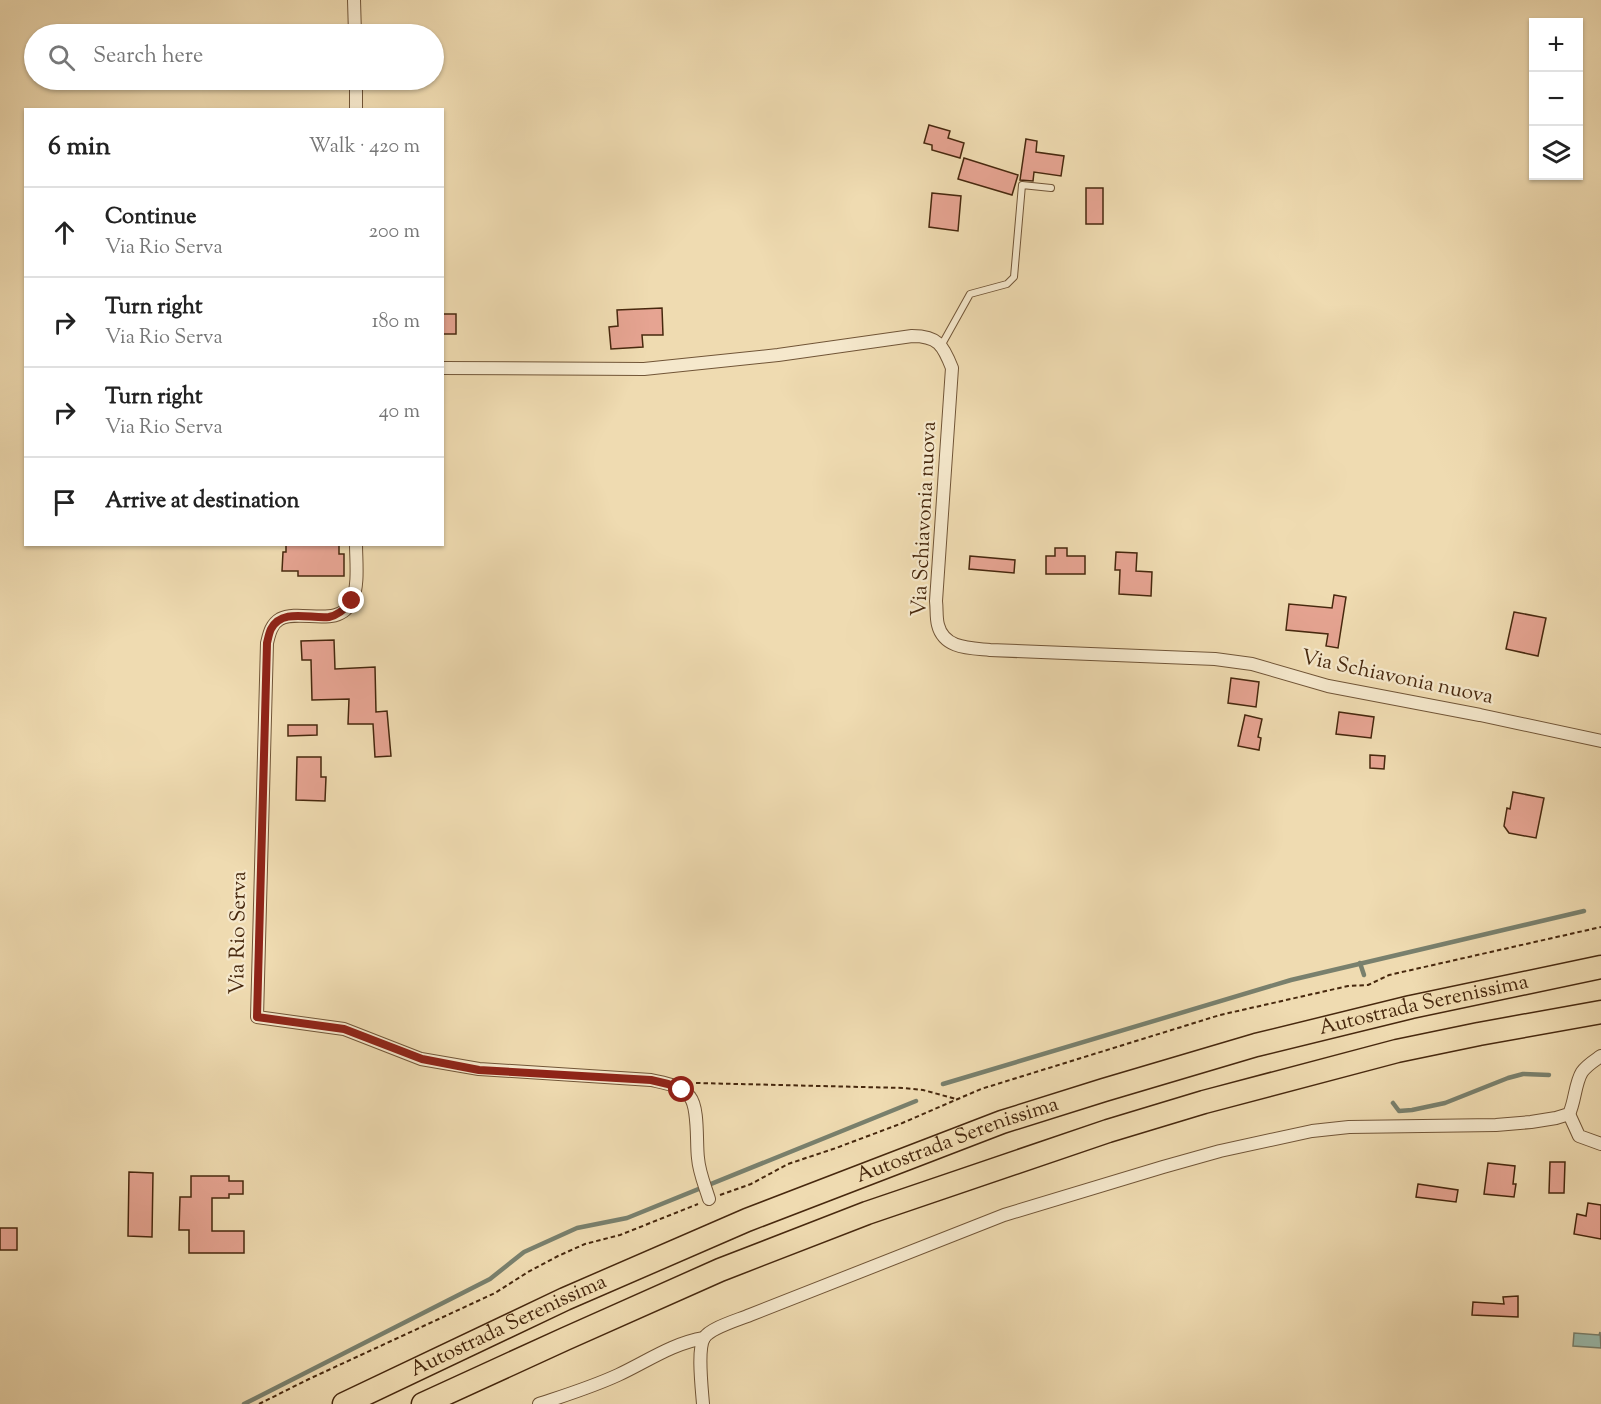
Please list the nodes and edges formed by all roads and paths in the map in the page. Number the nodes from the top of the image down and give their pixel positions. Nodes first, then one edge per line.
1 (354, 0) edge
2 (355, 24) edge
3 (356, 90) edge
4 (356, 108) edge
5 (1052, 188) dead end
6 (941, 346) junction
7 (444, 368) edge
8 (356, 546) edge
9 (1601, 741) edge
10 (1601, 953) edge
11 (1601, 967) edge
12 (1411, 1007) junction
13 (1601, 1012) edge
14 (1601, 1025) edge
15 (1479, 1034) junction
16 (1601, 1056) edge
17 (682, 1090) junction
18 (956, 1099) dead end
19 (1569, 1114) junction
20 (1601, 1144) edge
21 (708, 1196) dead end
22 (704, 1338) junction
23 (344, 1404) edge
24 (423, 1404) edge
25 (539, 1404) edge
26 (703, 1404) edge

1 - 2 street
3 - 4 street
5 - 6 lane
6 - 7 street
6 - 9 street, Via Schiavonia nuova
8 - 17 street, Via Rio Serva
10 - 12 highway
11 - 12 highway, Autostrada Serenissima
12 - 23 highway, Autostrada Serenissima
13 - 15 highway, Autostrada Serenissima
14 - 15 highway
15 - 24 highway, Autostrada Serenissima
16 - 19 street
17 - 18 path
17 - 21 street
19 - 20 street
19 - 22 street
22 - 25 street
22 - 26 street

